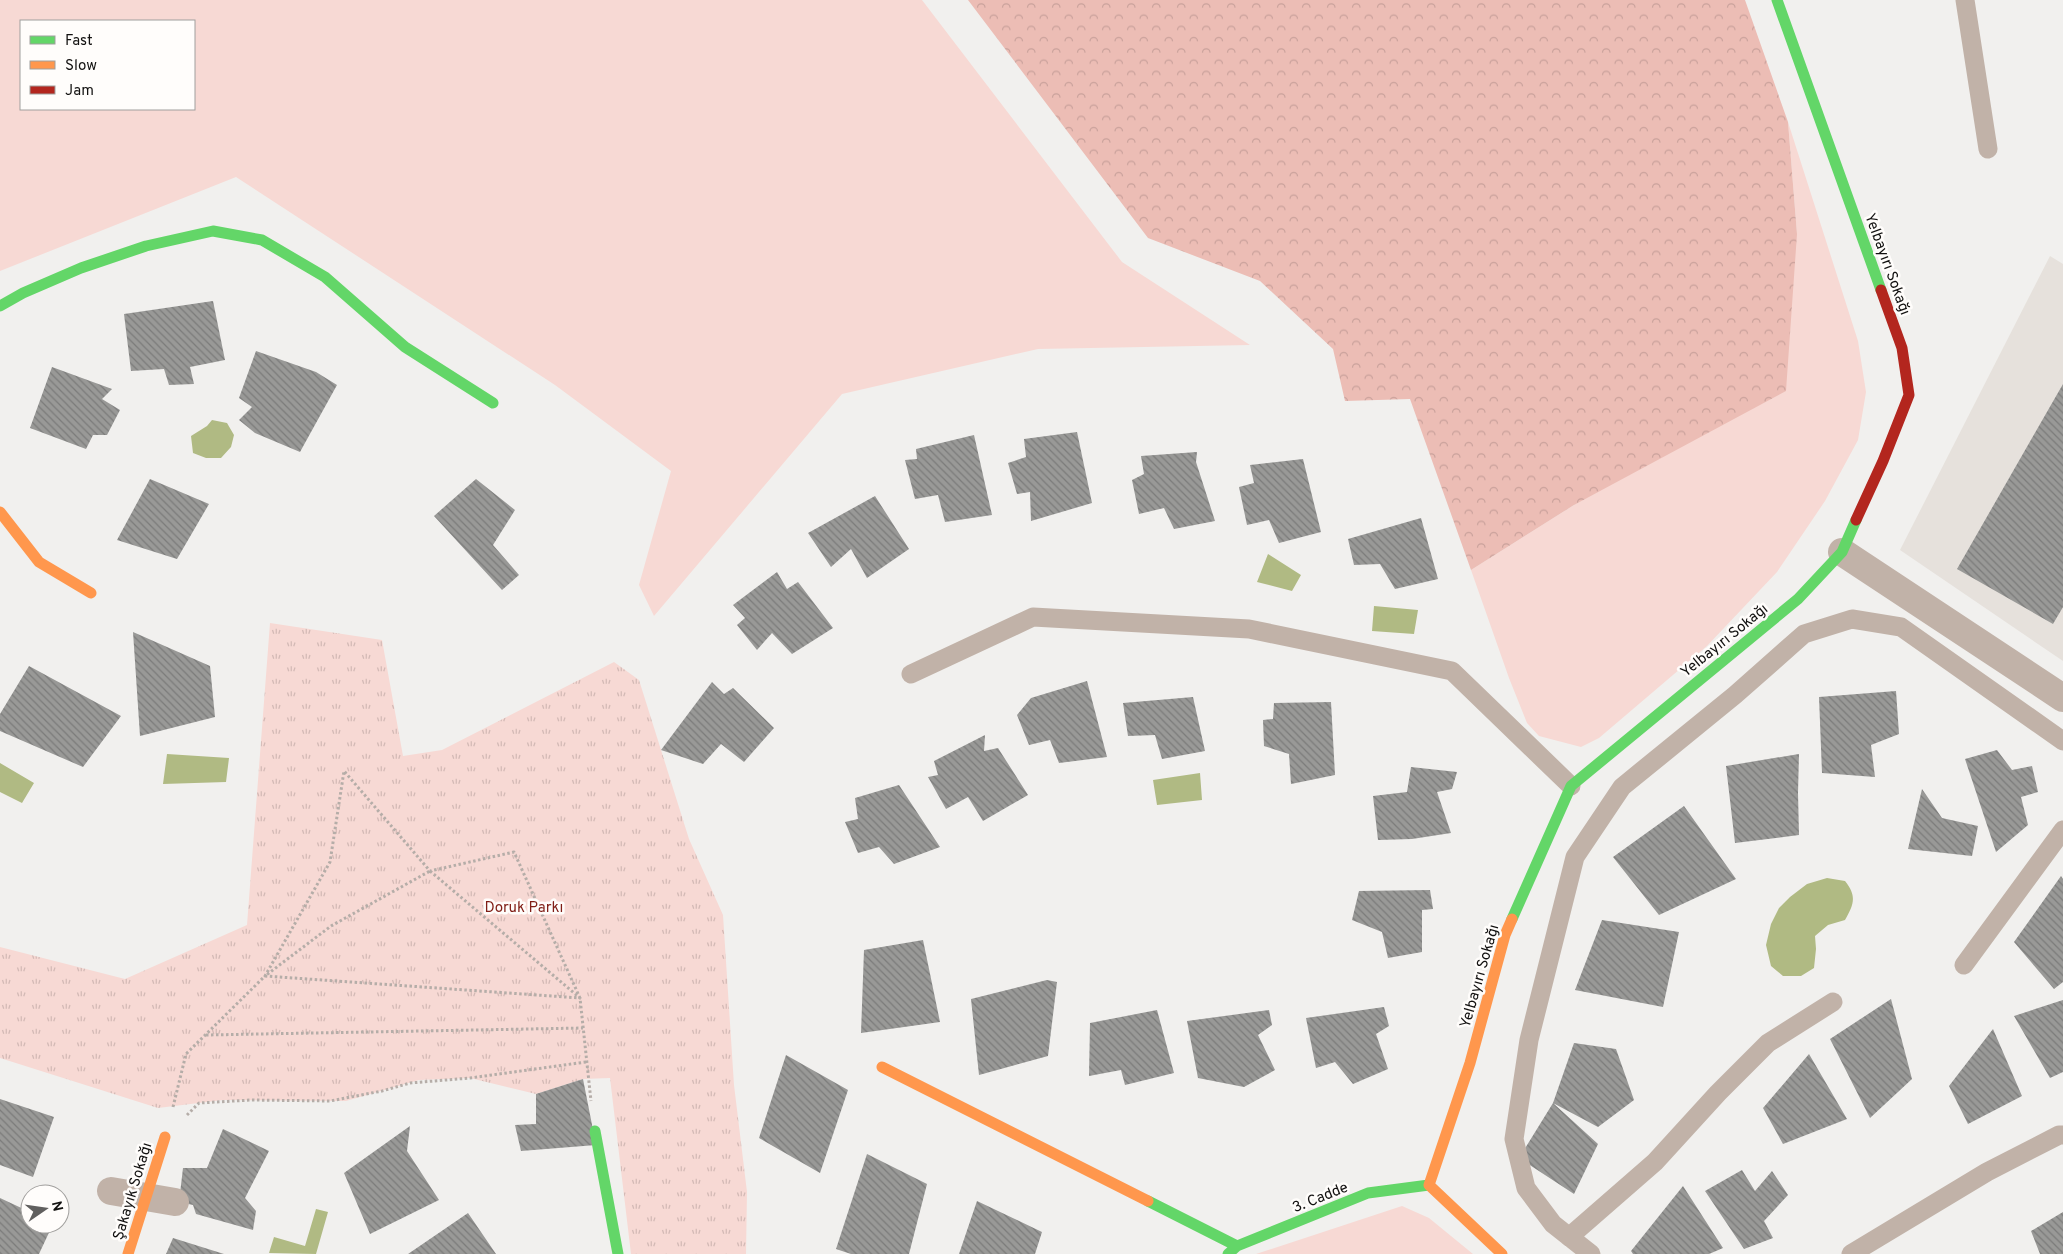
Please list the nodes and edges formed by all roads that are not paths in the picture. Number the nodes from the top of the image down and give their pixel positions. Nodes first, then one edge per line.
1 (1776, 0) edge
2 (1964, 0) edge
3 (1988, 149) dead end
4 (0, 306) edge
5 (493, 403) dead end
6 (0, 512) edge
7 (1842, 552) junction
8 (91, 593) dead end
9 (912, 674) dead end
10 (2063, 698) edge
11 (2063, 741) edge
12 (1571, 786) junction
13 (2063, 830) edge
14 (1964, 965) dead end
15 (1833, 1002) dead end
16 (882, 1067) dead end
17 (594, 1131) road end
18 (2063, 1135) edge
19 (165, 1136) road end
20 (1429, 1185) junction
21 (111, 1191) dead end
22 (146, 1197) junction
23 (175, 1202) dead end
24 (1569, 1237) junction
25 (1232, 1250) edge
26 (128, 1254) edge
27 (618, 1254) edge
28 (1502, 1254) edge
29 (1592, 1254) edge
30 (1851, 1254) edge

1 - 7 street, Yelbayırı Sokağı
2 - 3 lane
4 - 5 street
6 - 8 street
7 - 10 street
7 - 12 street, Yelbayırı Sokağı
9 - 12 lane
11 - 24 lane
12 - 20 street, Yelbayırı Sokağı
13 - 14 lane
15 - 24 lane
16 - 25 street
17 - 27 street
18 - 30 lane
19 - 22 street, Şakayık Sokağı
20 - 25 street, 3. Cadde
20 - 28 street
21 - 22 street
22 - 23 street
22 - 26 street, Şakayık Sokağı
24 - 29 lane

